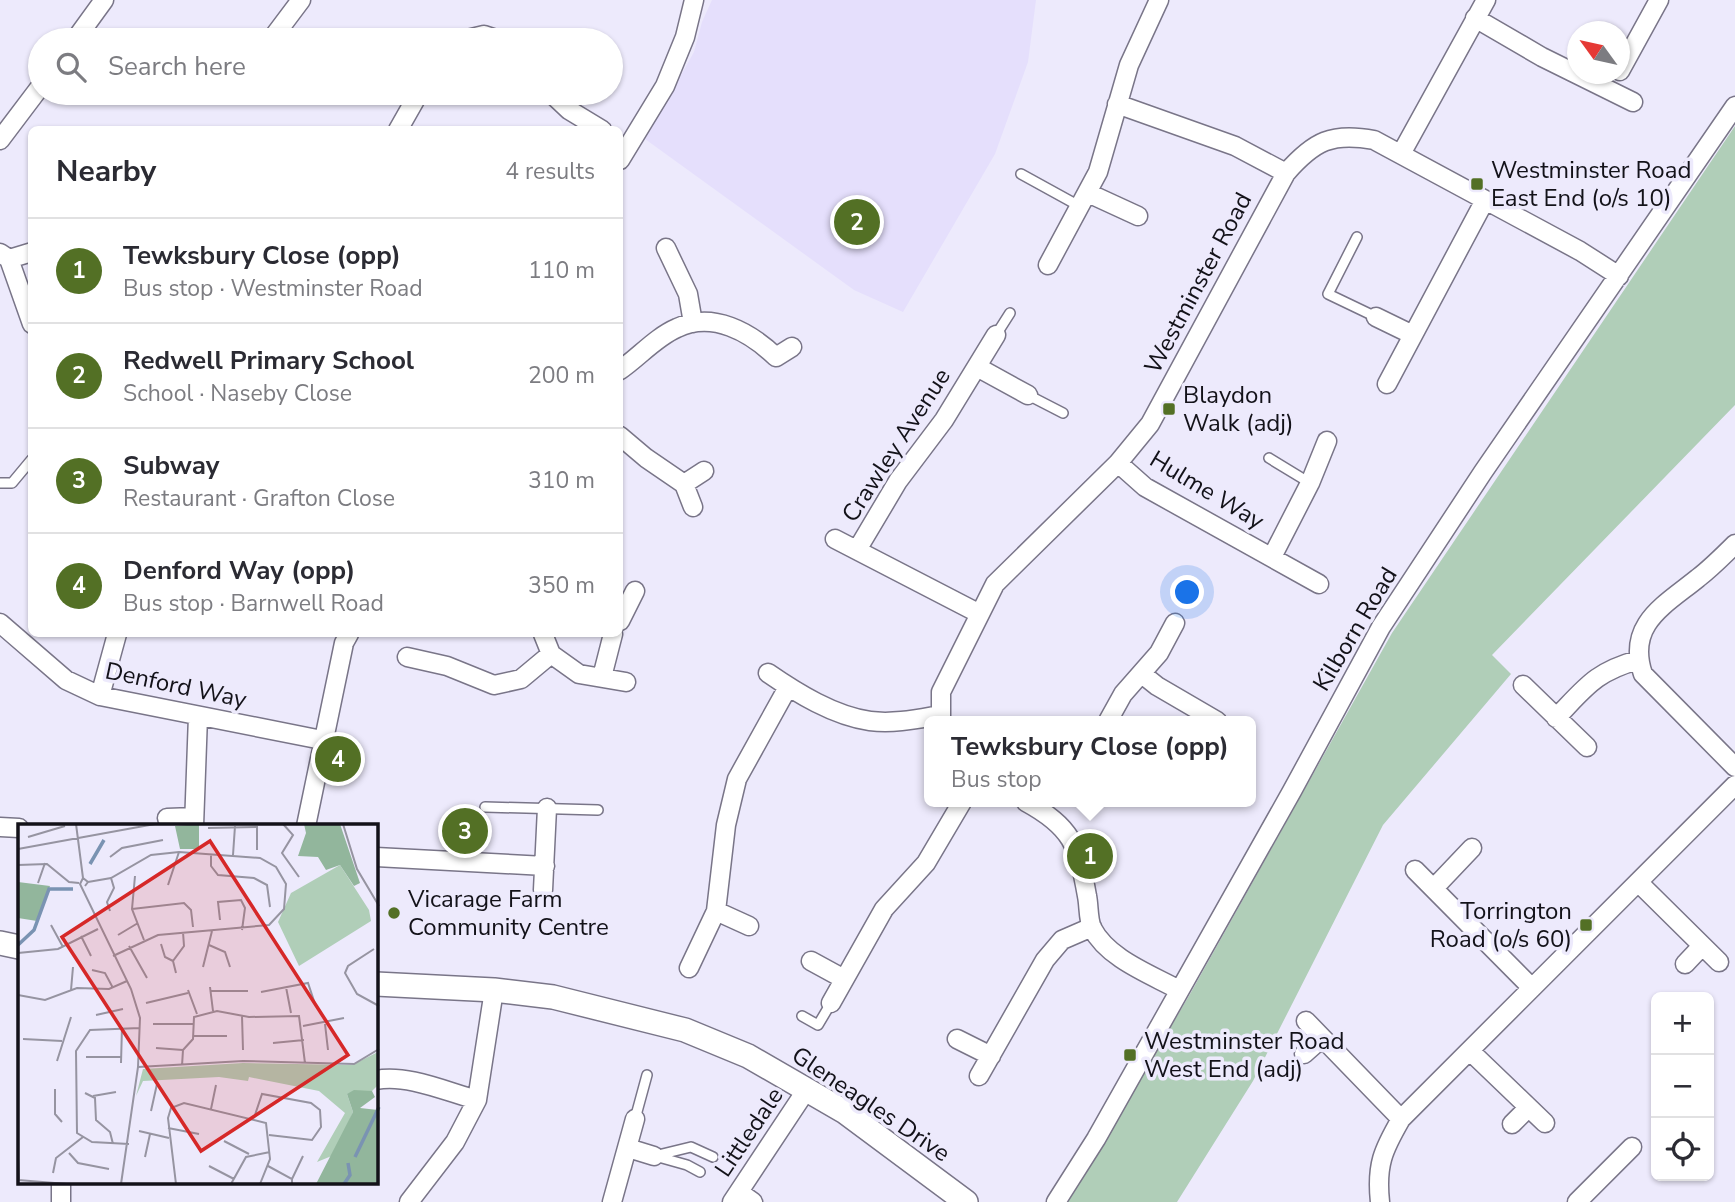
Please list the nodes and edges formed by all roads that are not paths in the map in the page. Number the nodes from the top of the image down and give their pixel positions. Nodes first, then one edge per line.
1 (104, 0) edge
2 (301, 0) edge
3 (694, 0) edge
4 (1159, 0) edge
5 (1486, 0) edge
6 (1659, 0) edge
7 (1475, 18) junction
8 (85, 28) edge
9 (280, 28) edge
10 (1630, 51) edge
11 (1567, 64) edge
12 (1620, 84) edge
13 (28, 102) edge
14 (1633, 102) dead end
15 (1117, 104) junction
16 (412, 105) edge
17 (564, 105) edge
18 (1735, 106) edge
19 (400, 126) edge
20 (595, 126) edge
21 (0, 141) edge
22 (623, 148) edge
23 (1401, 154) junction
24 (1286, 173) junction
25 (1021, 174) dead end
26 (1084, 200) junction
27 (1485, 201) junction
28 (1138, 216) dead end
29 (1357, 237) dead end
30 (666, 248) dead end
31 (28, 253) edge
32 (4, 256) edge
33 (1048, 265) dead end
34 (1619, 276) junction
35 (1010, 313) dead end
36 (28, 314) edge
37 (1376, 317) joint
38 (693, 323) junction
39 (996, 335) joint
40 (1413, 335) junction
41 (792, 347) dead end
42 (977, 367) junction
43 (623, 368) edge
44 (1387, 384) dead end
45 (1028, 395) joint
46 (1063, 414) dead end
47 (623, 439) edge
48 (1327, 441) dead end
49 (1269, 458) dead end
50 (1118, 463) junction
51 (28, 464) edge
52 (704, 471) dead end
53 (1310, 482) junction
54 (0, 483) edge
55 (684, 484) junction
56 (693, 508) dead end
57 (835, 539) dead end
58 (857, 550) junction
59 (1732, 554) edge
60 (1272, 557) junction
61 (1319, 584) dead end
62 (635, 591) dead end
63 (980, 614) junction
64 (623, 615) edge
65 (0, 623) edge
66 (1175, 623) dead end
67 (116, 637) edge
68 (347, 637) edge
69 (544, 637) edge
70 (612, 637) edge
71 (551, 654) junction
72 (407, 657) dead end
73 (1639, 660) junction
74 (768, 673) dead end
75 (1142, 674) junction
76 (602, 677) junction
77 (626, 682) dead end
78 (1523, 685) dead end
79 (788, 687) junction
80 (100, 696) junction
81 (198, 716) junction
82 (940, 716) edge
83 (1111, 716) edge
84 (1208, 716) edge
85 (1556, 718) junction
86 (924, 719) edge
87 (323, 740) junction
88 (1587, 747) dead end
89 (1735, 767) edge
90 (1735, 785) edge
91 (485, 807) dead end
92 (959, 807) edge
93 (547, 808) junction
94 (1057, 809) edge
95 (598, 810) dead end
96 (167, 818) dead end
97 (194, 821) edge
98 (306, 824) edge
99 (0, 827) edge
100 (18, 828) edge
101 (1472, 848) dead end
102 (378, 858) edge
103 (545, 866) junction
104 (1415, 870) dead end
105 (1637, 882) junction
106 (1434, 888) junction
107 (543, 890) dead end
108 (716, 911) junction
109 (749, 926) dead end
110 (1092, 927) junction
111 (0, 943) edge
112 (1702, 946) junction
113 (18, 947) edge
114 (811, 961) dead end
115 (1719, 962) dead end
116 (1685, 964) dead end
117 (689, 968) dead end
118 (844, 979) junction
119 (378, 985) edge
120 (1532, 988) junction
121 (494, 990) junction
122 (1179, 990) junction
123 (831, 1003) joint
124 (802, 1016) dead end
125 (1306, 1021) dead end
126 (1322, 1038) junction
127 (957, 1039) dead end
128 (1470, 1051) junction
129 (1304, 1054) dead end
130 (991, 1056) junction
131 (646, 1075) dead end
132 (979, 1076) dead end
133 (378, 1080) edge
134 (807, 1089) junction
135 (477, 1100) junction
136 (1528, 1108) junction
137 (635, 1119) joint
138 (1401, 1119) junction
139 (1512, 1124) dead end
140 (1545, 1124) dead end
141 (1632, 1147) dead end
142 (628, 1148) junction
143 (654, 1156) junction
144 (713, 1157) dead end
145 (700, 1172) dead end
146 (61, 1184) edge
147 (741, 1199) edge
148 (1585, 1199) edge
149 (61, 1202) edge
150 (409, 1202) edge
151 (612, 1202) edge
152 (966, 1202) edge
153 (1056, 1202) edge
154 (1380, 1202) edge

1 - 8 street
2 - 9 street
3 - 22 street
4 - 15 street
5 - 7 street
6 - 10 street
7 - 11 street
7 - 23 street
12 - 14 street
13 - 21 street
15 - 24 street
15 - 26 street
16 - 19 street
17 - 20 street
18 - 34 street, Kilborn Road
23 - 24 street, Westminster Road
23 - 27 street, Westminster Road
24 - 50 street, Westminster Road
25 - 26 lane
26 - 28 street
26 - 33 street
27 - 34 street, Westminster Road
27 - 40 street
29 - 37 lane
30 - 38 street
31 - 32 street
32 - 36 street
34 - 122 street, Kilborn Road
35 - 39 lane
37 - 40 street
38 - 41 street
38 - 43 street
39 - 42 street, Crawley Avenue
40 - 44 street
42 - 45 street, Crawley Avenue
42 - 58 street, Crawley Avenue
45 - 46 lane
47 - 55 street
48 - 53 street, Hulme Way
49 - 53 lane
50 - 60 street, Hulme Way
50 - 63 street, Westminster Road
51 - 54 lane
52 - 55 street
53 - 60 street, Hulme Way
55 - 56 street
57 - 58 street, Crawley Avenue
58 - 63 street, Crawley Avenue
59 - 73 street
60 - 61 street, Hulme Way
62 - 64 street
63 - 82 street, Westminster Road
65 - 80 street, Denford Way
66 - 75 street
67 - 80 street
68 - 87 street
69 - 71 street
70 - 76 street
71 - 72 street
71 - 76 street
73 - 85 street
73 - 89 street
74 - 79 street
75 - 83 street
75 - 84 street
76 - 77 street
78 - 85 street
79 - 86 street
79 - 108 street
80 - 81 street, Denford Way
81 - 87 street, Denford Way
81 - 97 street
85 - 88 street
87 - 98 street
90 - 105 street
91 - 93 lane
92 - 118 street
93 - 95 lane
93 - 103 street
94 - 110 street
96 - 97 street
99 - 100 street
101 - 106 street
102 - 103 street
103 - 107 street
104 - 106 street
105 - 112 street
105 - 120 street
106 - 120 street
108 - 109 street
108 - 117 street
110 - 122 street
110 - 130 street
111 - 113 street
112 - 115 street
112 - 116 street
114 - 118 street
118 - 123 street
119 - 121 street, Gleneagles Drive
120 - 128 street
121 - 134 street, Gleneagles Drive
121 - 135 street
122 - 153 street, Kilborn Road
123 - 124 lane
125 - 126 street
126 - 129 street
126 - 138 street
127 - 130 street
128 - 136 street
128 - 138 street
130 - 132 street
131 - 137 lane
133 - 135 street
134 - 147 street, Littledale
134 - 152 street, Gleneagles Drive
135 - 150 street
136 - 139 street
136 - 140 street
137 - 142 street
138 - 154 street
141 - 148 street
142 - 143 street
142 - 151 street
143 - 144 lane
143 - 145 lane
146 - 149 street

